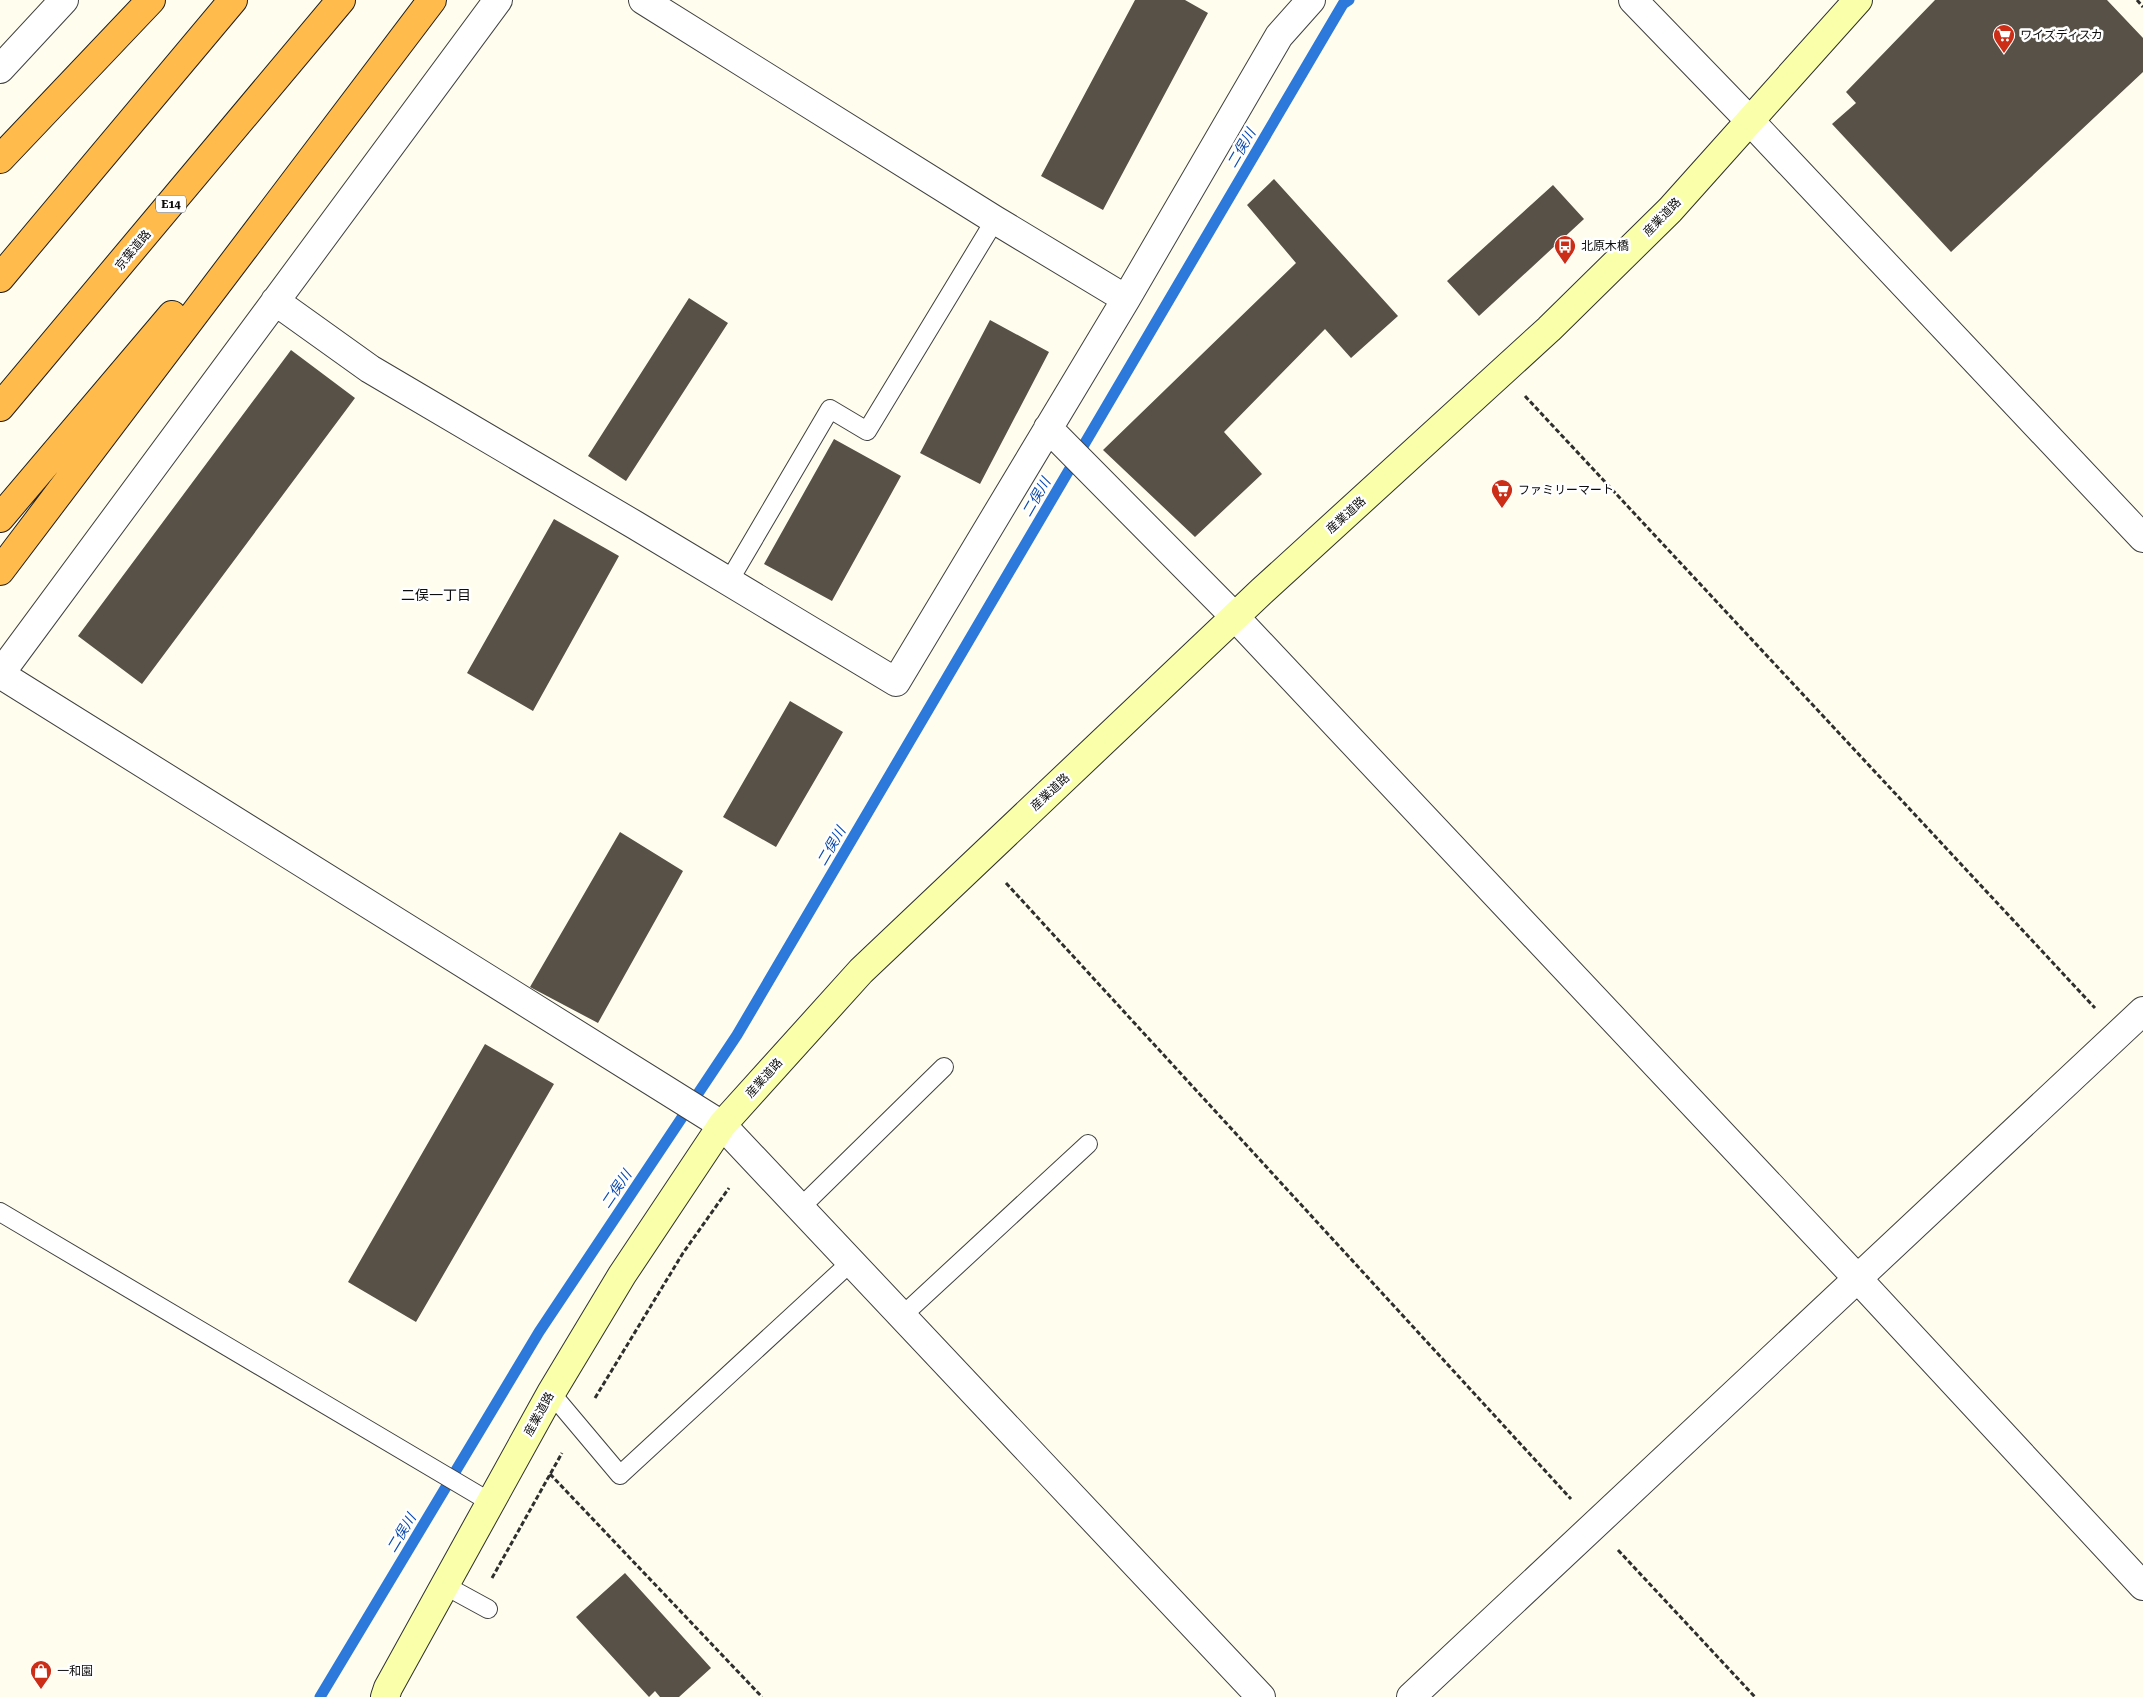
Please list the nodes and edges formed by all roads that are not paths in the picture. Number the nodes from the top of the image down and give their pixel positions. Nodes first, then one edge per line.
1 (64, 0) edge
2 (151, 0) edge
3 (233, 0) edge
4 (342, 0) edge
5 (432, 0) edge
6 (498, 0) edge
7 (643, 0) edge
8 (1311, 0) edge
9 (1633, 0) edge
10 (1858, 0) edge
11 (0, 69) edge
12 (368, 84) junction
13 (1751, 122) junction
14 (0, 159) edge
15 (994, 220) junction
16 (0, 278) edge
17 (1126, 299) junction
18 (275, 301) junction
19 (0, 407) edge
20 (1048, 428) junction
21 (0, 518) edge
22 (2143, 538) edge
23 (0, 571) edge
24 (728, 581) junction
25 (1235, 617) junction
26 (2143, 1011) edge
27 (944, 1067) dead end
28 (722, 1125) junction
29 (1088, 1144) dead end
30 (800, 1208) junction
31 (0, 1212) edge
32 (851, 1262) junction
33 (1857, 1278) junction
34 (902, 1316) junction
35 (551, 1393) junction
36 (490, 1502) junction
37 (444, 1585) junction
38 (2143, 1586) edge
39 (488, 1609) dead end
40 (386, 1697) edge
41 (1261, 1697) edge
42 (1410, 1697) edge

1 - 11 street
2 - 14 highway
3 - 16 highway
4 - 19 highway, 京葉道路 / E14
5 - 12 highway
6 - 18 street
7 - 15 street
8 - 17 street
9 - 13 street
10 - 13 main road, 産業道路
12 - 21 highway
12 - 23 highway
13 - 22 street
13 - 25 main road, 産業道路
15 - 17 street
15 - 24 lane
17 - 20 street
18 - 24 street
18 - 28 street
20 - 24 street
20 - 25 street
25 - 28 main road, 産業道路
25 - 33 street
26 - 33 street
27 - 30 lane
28 - 30 street
28 - 35 main road, 産業道路
29 - 34 lane
30 - 32 street
31 - 36 lane
32 - 34 street
32 - 35 lane
33 - 38 street
33 - 42 street
34 - 41 street
35 - 36 main road, 産業道路
36 - 37 main road, 産業道路
37 - 39 lane
37 - 40 main road, 産業道路

